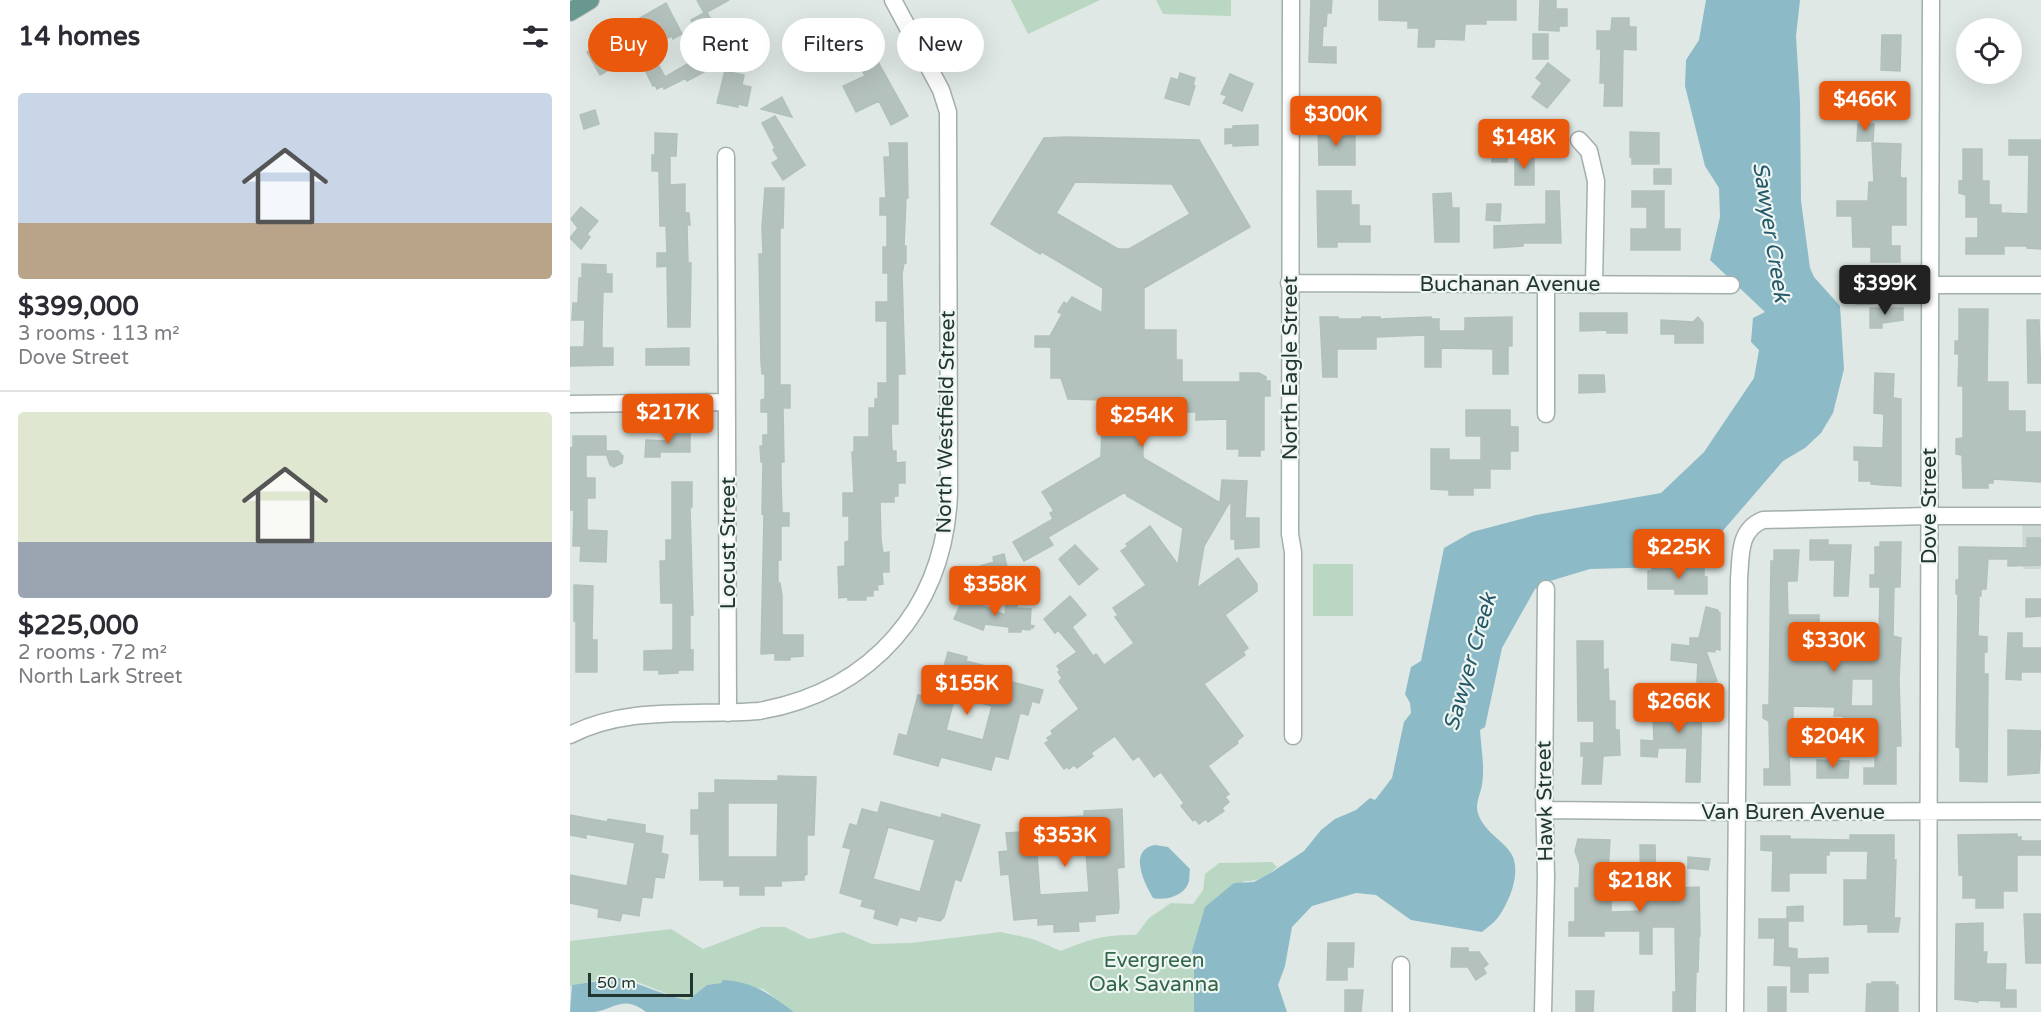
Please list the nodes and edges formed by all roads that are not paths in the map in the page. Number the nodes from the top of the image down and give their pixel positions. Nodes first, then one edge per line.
1 (590, 0) edge
2 (893, 0) edge
3 (1290, 0) edge
4 (1931, 0) edge
5 (570, 12) edge
6 (1579, 140) dead end
7 (726, 156) dead end
8 (1289, 283) junction
9 (1594, 285) junction
10 (1731, 285) dead end
11 (1930, 285) junction
12 (2041, 285) edge
13 (1546, 286) junction
14 (727, 402) junction
15 (570, 404) edge
16 (1546, 414) dead end
17 (1928, 516) junction
18 (2041, 516) edge
19 (1546, 590) dead end
20 (728, 713) junction
21 (570, 735) edge
22 (1293, 736) dead end
23 (1545, 810) junction
24 (2041, 811) edge
25 (1736, 812) junction
26 (1927, 812) junction
27 (1401, 965) dead end
28 (1401, 1012) edge
29 (1543, 1012) edge
30 (1735, 1012) edge
31 (1928, 1012) edge

1 - 5 main road
2 - 20 street, North Westfield Street
3 - 8 street, North Eagle Street
4 - 11 street, Dove Street
6 - 9 street
7 - 14 street, Locust Street
8 - 13 street, Buchanan Avenue
8 - 22 street, North Eagle Street
9 - 10 street, Buchanan Avenue
9 - 13 street, Buchanan Avenue
11 - 12 street
11 - 17 street, Dove Street
13 - 16 street
14 - 15 street
14 - 20 street, Locust Street
17 - 18 street
17 - 25 street
17 - 26 street, Dove Street
19 - 23 street, Hawk Street
20 - 21 street, North Westfield Street
23 - 25 street, Van Buren Avenue
23 - 29 street, Hawk Street
24 - 26 street, Van Buren Avenue
25 - 26 street, Van Buren Avenue
25 - 30 street
26 - 31 street, Dove Street
27 - 28 street

